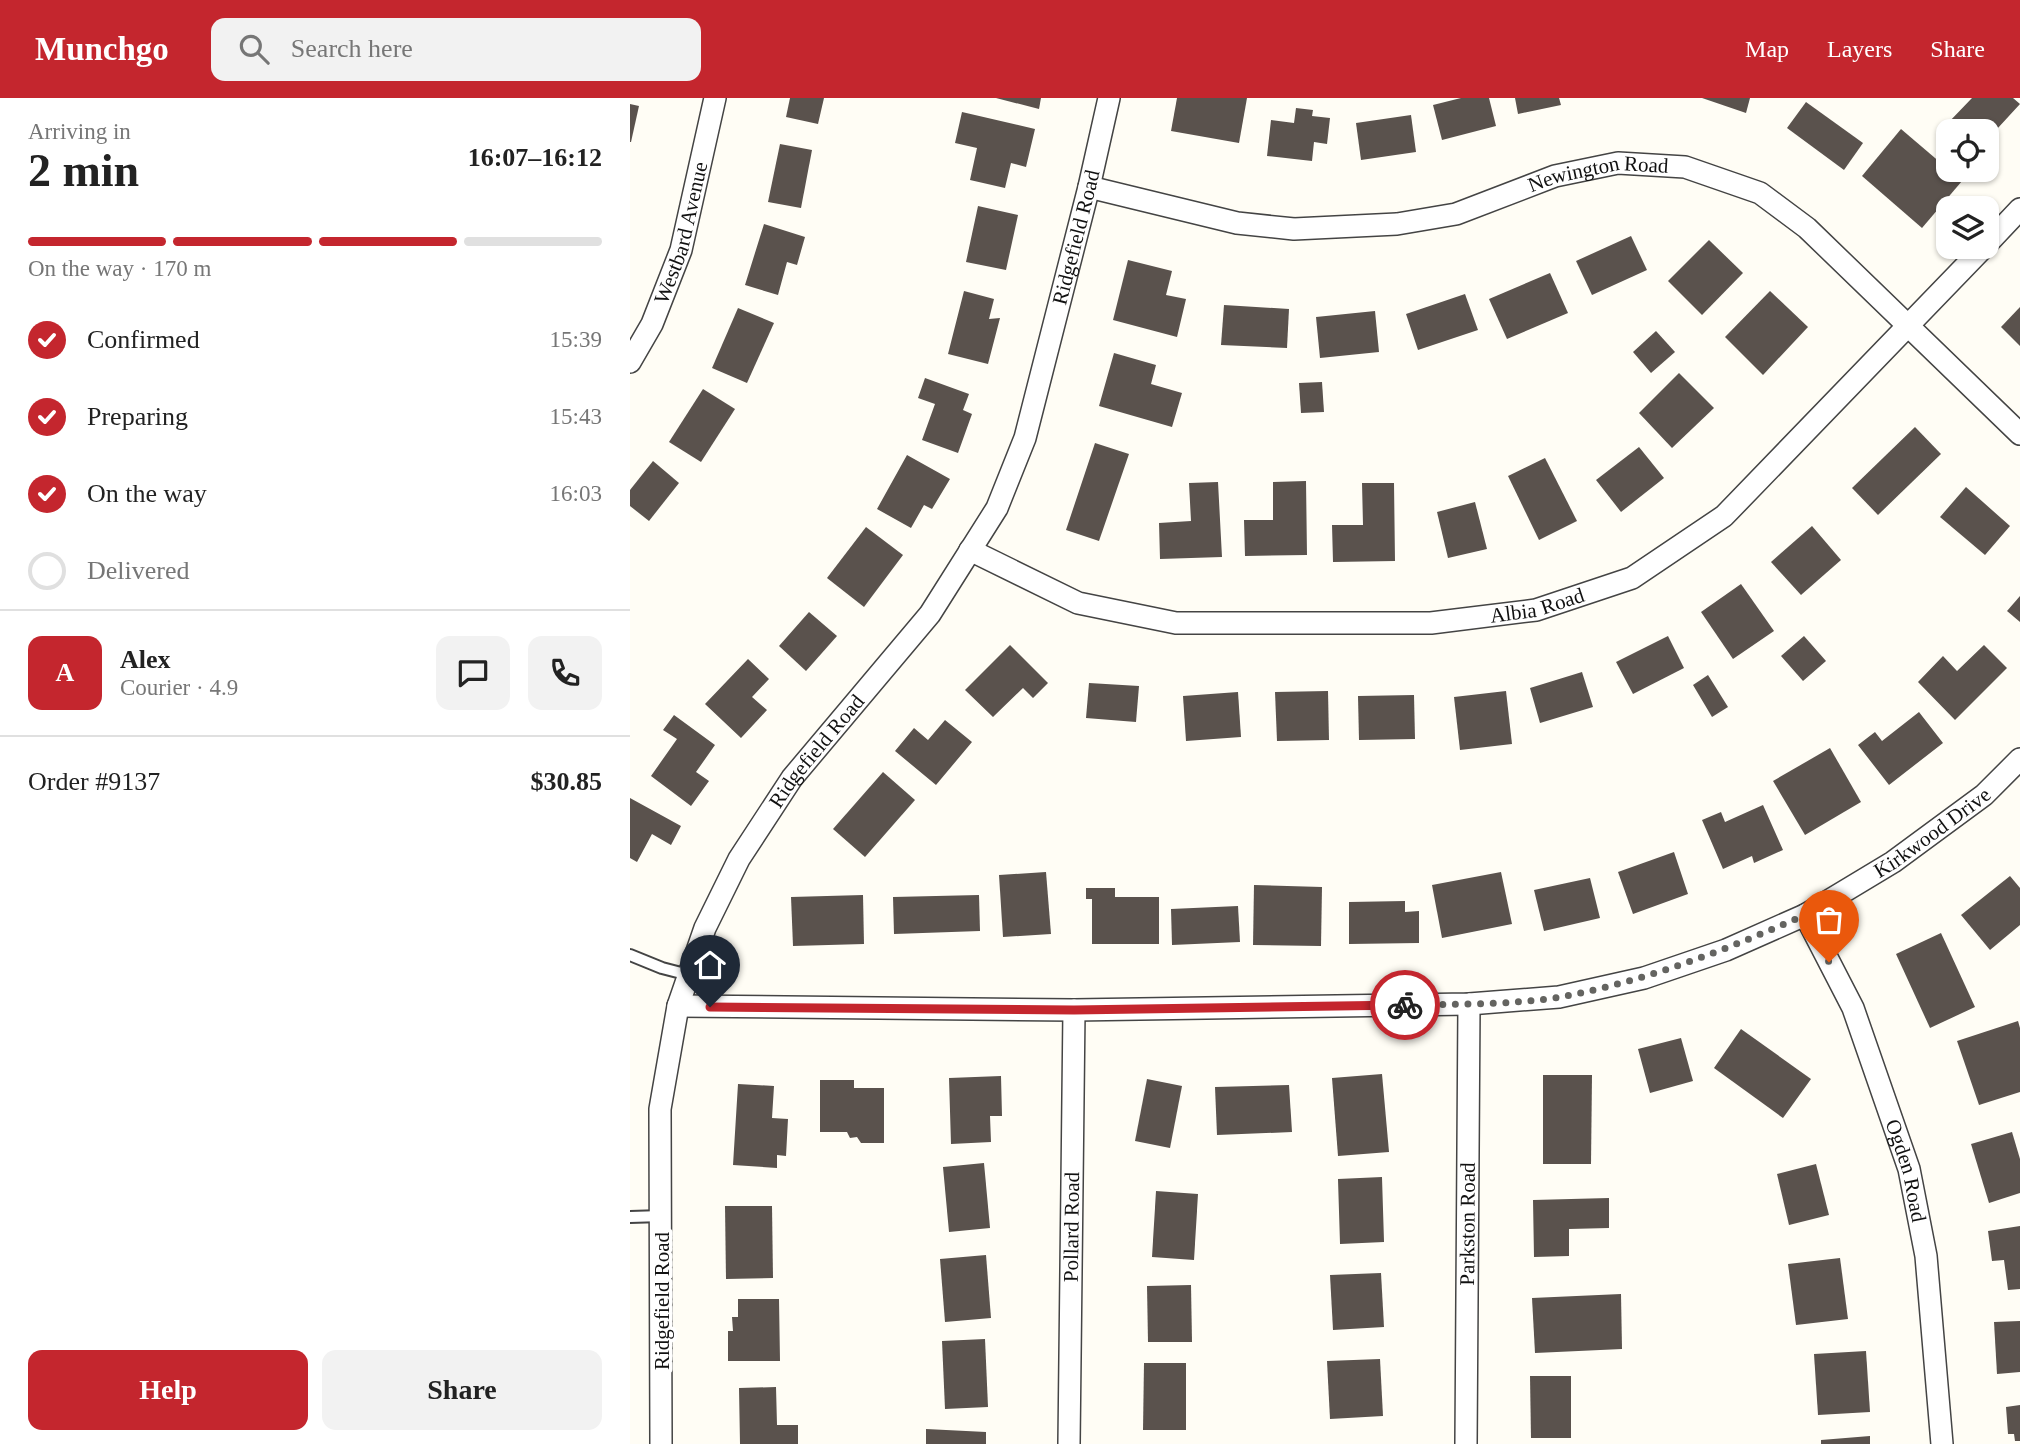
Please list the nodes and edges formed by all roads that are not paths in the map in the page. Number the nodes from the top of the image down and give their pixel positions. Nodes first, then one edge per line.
1 (715, 98) edge
2 (1109, 98) edge
3 (1089, 187) junction
4 (2020, 209) edge
5 (1999, 231) edge
6 (1973, 259) edge
7 (1909, 327) junction
8 (630, 362) edge
9 (2020, 434) edge
10 (970, 550) junction
11 (2020, 759) edge
12 (1805, 915) junction
13 (630, 955) edge
14 (689, 975) junction
15 (1469, 1004) junction
16 (678, 1006) junction
17 (1074, 1010) junction
18 (662, 1216) junction
19 (630, 1217) edge
20 (661, 1444) edge
21 (1069, 1444) edge
22 (1466, 1444) edge
23 (1942, 1444) edge

1 - 8 street, Westbard Avenue
2 - 3 street, Ridgefield Road
3 - 7 street, Newington Road
3 - 10 street, Ridgefield Road
4 - 5 street, Albia Road
6 - 7 street, Albia Road
7 - 9 street, Newington Road
7 - 10 street, Albia Road
10 - 14 street, Ridgefield Road
11 - 12 street, Kirkwood Drive
12 - 15 street, Kirkwood Drive
12 - 23 street, Ogden Road
13 - 14 lane
14 - 16 street, Ridgefield Road
15 - 17 street, Kirkwood Drive
15 - 22 street, Parkston Road
16 - 17 street, Kirkwood Drive
16 - 18 street, Ridgefield Road
17 - 21 street, Pollard Road
18 - 19 lane
18 - 20 street, Ridgefield Road

